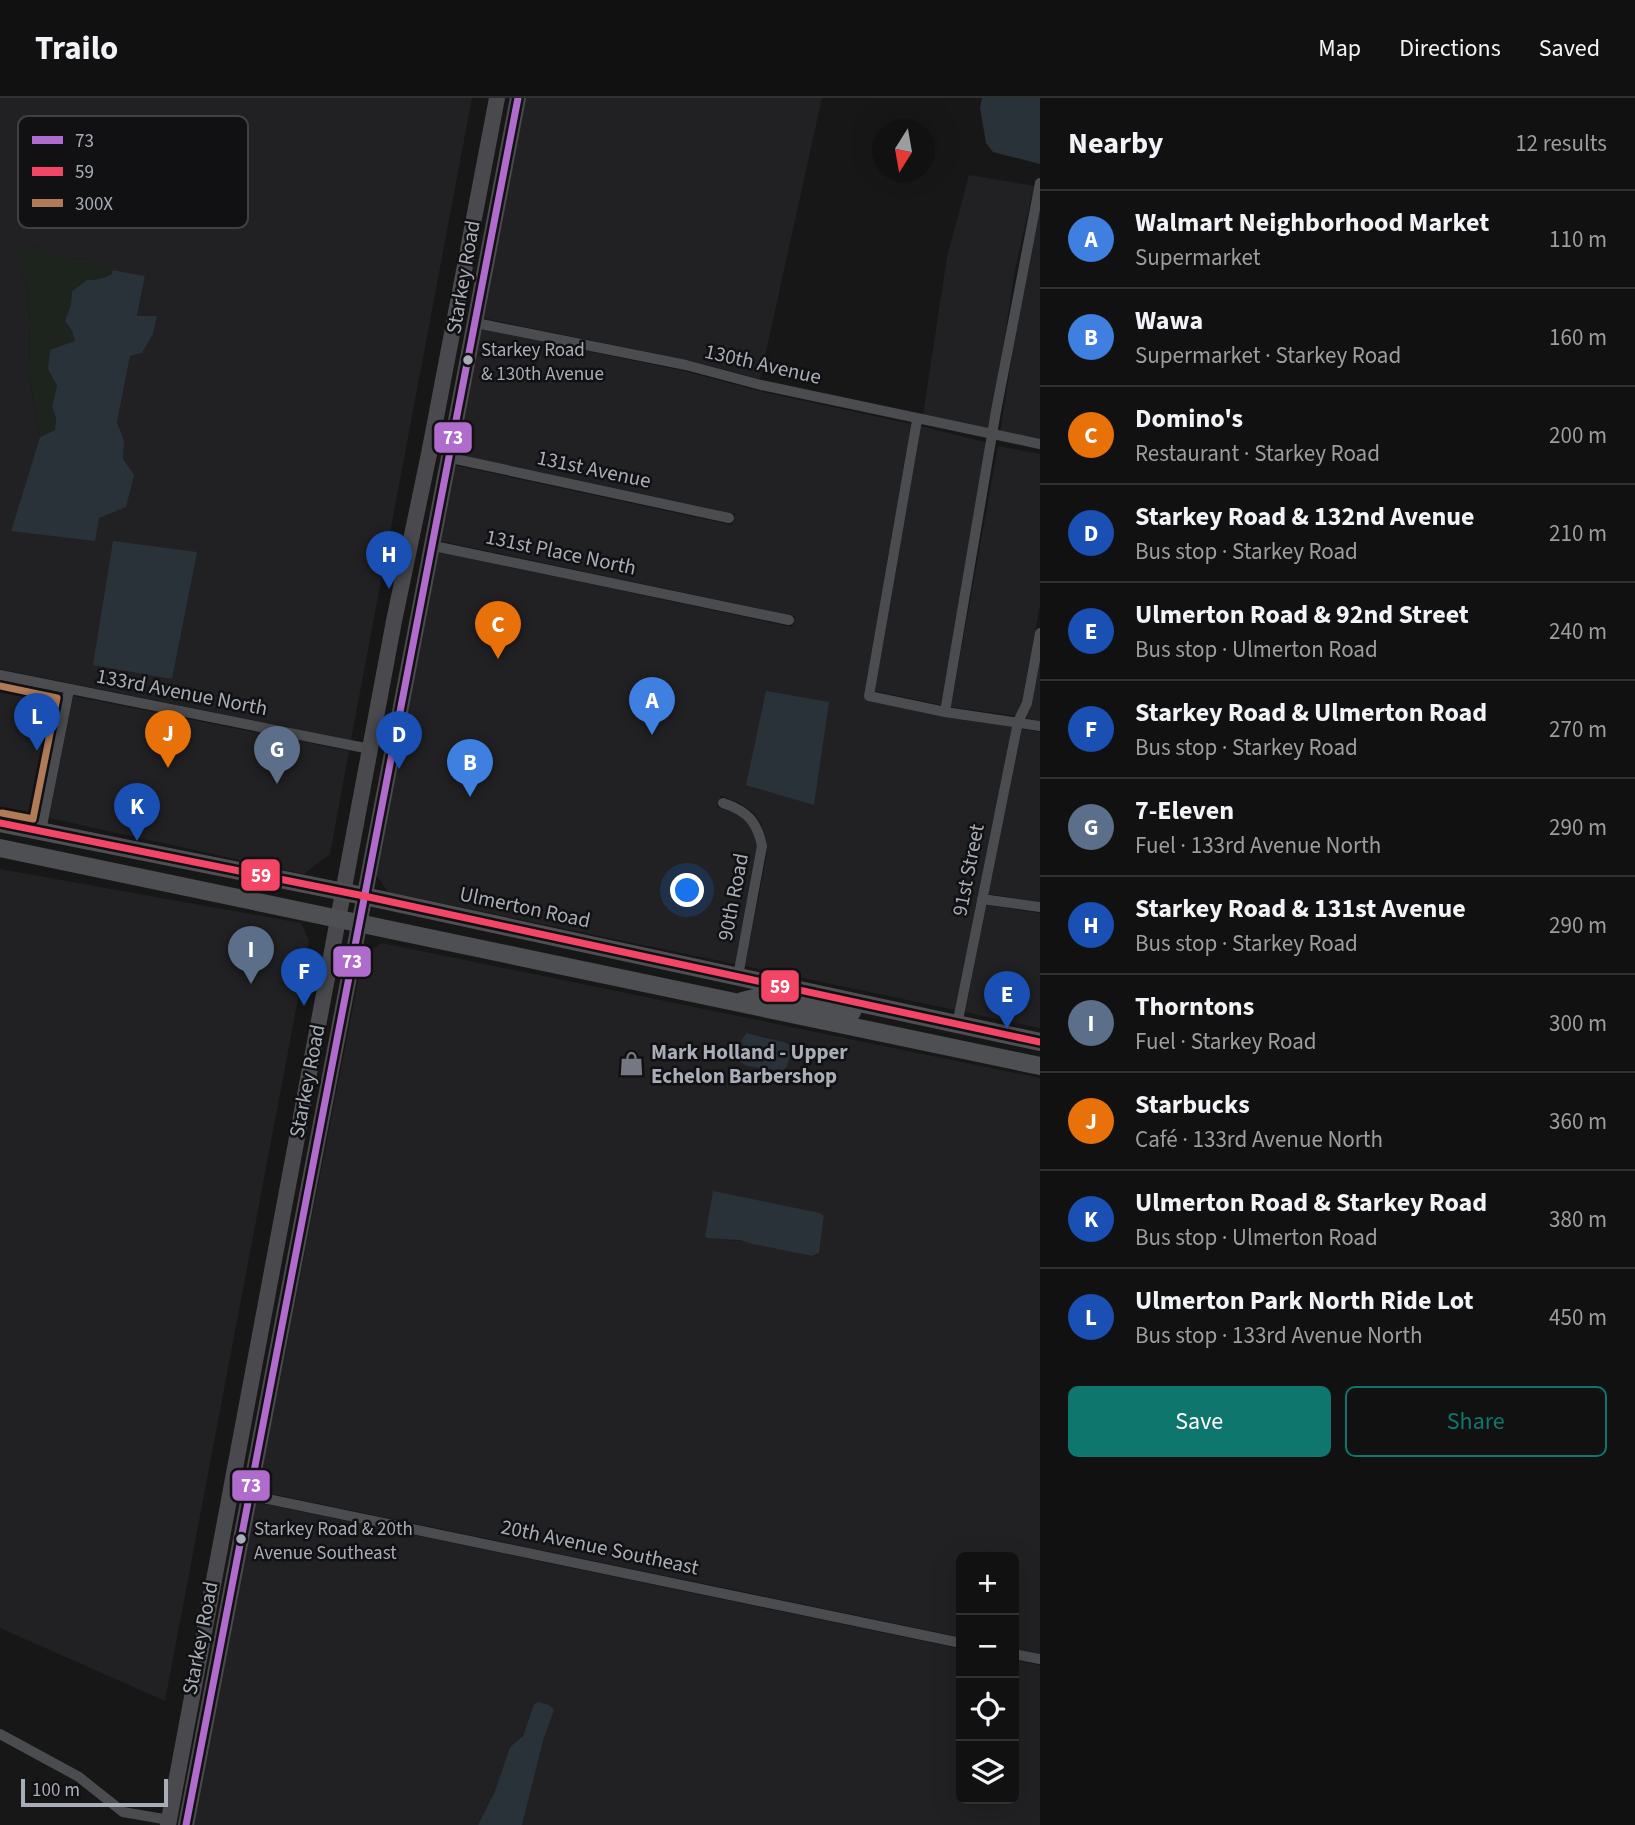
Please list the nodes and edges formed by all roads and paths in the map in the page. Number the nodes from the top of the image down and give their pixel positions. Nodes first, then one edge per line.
1 (498, 98) edge
2 (518, 98) edge
3 (1040, 183) edge
4 (471, 236) junction
5 (476, 323) junction
6 (451, 339) junction
7 (917, 420) junction
8 (993, 434) junction
9 (1040, 444) edge
10 (451, 458) junction
11 (729, 518) dead end
12 (434, 546) junction
13 (400, 596) junction
14 (789, 620) dead end
15 (417, 631) junction
16 (1040, 633) edge
17 (0, 675) edge
18 (69, 690) junction
19 (945, 712) junction
20 (1018, 722) junction
21 (1040, 726) edge
22 (370, 749) junction
23 (723, 803) dead end
24 (0, 823) edge
25 (41, 831) junction
26 (0, 848) edge
27 (342, 892) junction
28 (364, 896) junction
29 (982, 899) junction
30 (1040, 907) edge
31 (338, 919) junction
32 (359, 923) junction
33 (737, 976) junction
34 (668, 988) junction
35 (736, 1002) junction
36 (876, 1006) junction
37 (957, 1025) junction
38 (915, 1040) junction
39 (1040, 1042) edge
40 (1040, 1052) edge
41 (1040, 1066) edge
42 (230, 1492) junction
43 (249, 1495) junction
44 (956, 1642) edge
45 (1019, 1655) edge
46 (1040, 1659) edge
47 (0, 1734) edge
48 (168, 1823) edge
49 (186, 1825) edge

1 - 4 main road, Starkey Road
2 - 5 main road, Starkey Road
3 - 8 street
4 - 5 main road
4 - 6 main road, Starkey Road
5 - 6 main road
5 - 7 street, 130th Avenue
5 - 10 main road, Starkey Road
6 - 13 main road, Starkey Road
7 - 8 street, 130th Avenue
7 - 19 street
8 - 9 street, 130th Avenue
8 - 19 street
10 - 11 street, 131st Avenue
10 - 12 main road, Starkey Road
12 - 14 street, 131st Place North
12 - 15 main road, Starkey Road
13 - 15 main road
13 - 22 main road, Starkey Road
15 - 28 main road, Starkey Road
16 - 20 street, 91st Street
17 - 18 street, 133rd Avenue North
18 - 22 street, 133rd Avenue North
18 - 25 street
19 - 20 street
20 - 21 street
20 - 29 street, 91st Street
22 - 27 main road, Starkey Road
23 - 33 street, 90th Road
24 - 25 main road, Ulmerton Road
25 - 27 main road, Ulmerton Road
26 - 31 main road
27 - 28 main road, Ulmerton Road
27 - 31 main road, Starkey Road
28 - 32 main road, Starkey Road
28 - 33 main road, Ulmerton Road
29 - 30 street
29 - 37 street, 91st Street
31 - 32 main road
31 - 42 main road, Starkey Road
32 - 34 main road
32 - 43 main road, Starkey Road
33 - 34 main road
33 - 36 main road, Ulmerton Road
34 - 35 main road
35 - 36 main road
35 - 38 main road
36 - 37 main road, Ulmerton Road
37 - 39 main road, Ulmerton Road
38 - 40 main road
38 - 41 main road
42 - 43 street, 20th Avenue Southeast
42 - 48 main road, Starkey Road
43 - 44 street, 20th Avenue Southeast
43 - 49 main road, Starkey Road
45 - 46 street
47 - 48 street

